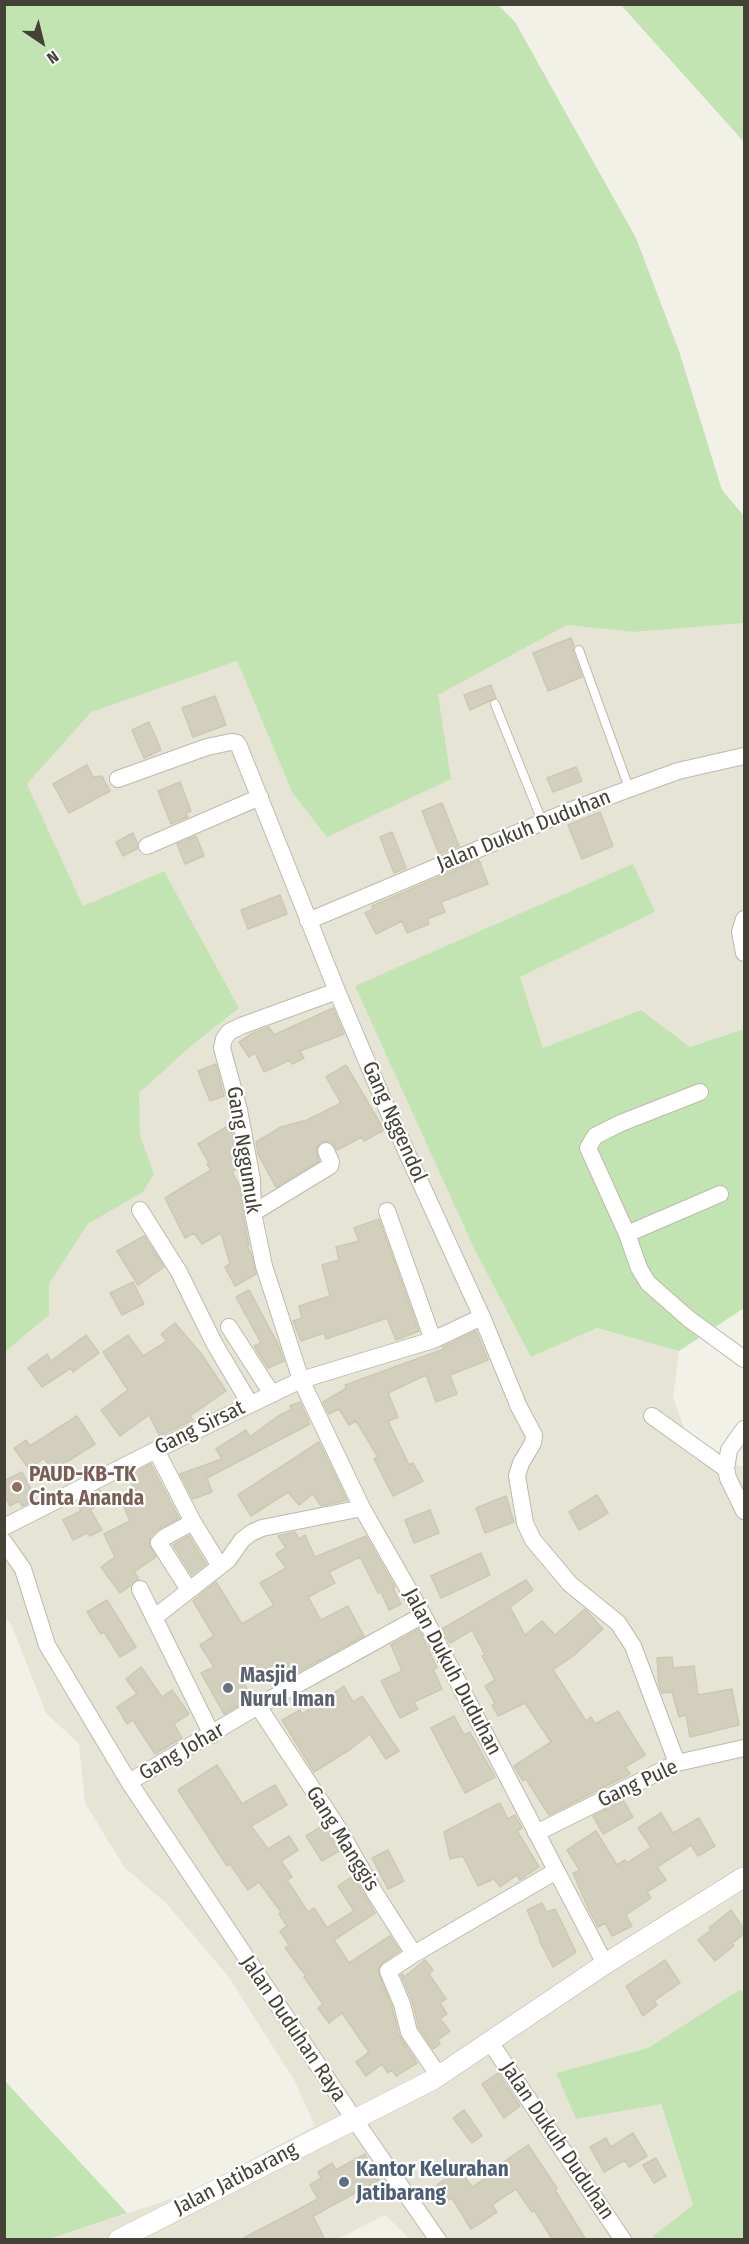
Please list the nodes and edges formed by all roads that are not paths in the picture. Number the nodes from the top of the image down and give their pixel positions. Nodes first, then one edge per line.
1 (579, 650) dead end
2 (495, 704) dead end
3 (744, 756) edge
4 (118, 779) dead end
5 (629, 788) junction
6 (260, 797) junction
7 (542, 821) junction
8 (147, 846) dead end
9 (744, 919) edge
10 (308, 921) junction
11 (744, 952) edge
12 (337, 991) junction
13 (700, 1092) dead end
14 (326, 1150) dead end
15 (720, 1194) dead end
16 (140, 1210) dead end
17 (387, 1211) dead end
18 (253, 1213) junction
19 (627, 1234) junction
20 (482, 1317) junction
21 (229, 1326) dead end
22 (433, 1340) junction
23 (744, 1359) edge
24 (301, 1380) junction
25 (272, 1394) junction
26 (250, 1404) junction
27 (651, 1416) dead end
28 (744, 1429) edge
29 (156, 1450) junction
30 (726, 1469) junction
31 (362, 1508) junction
32 (744, 1510) edge
33 (193, 1521) junction
34 (4, 1527) edge
35 (4, 1542) edge
36 (220, 1566) junction
37 (140, 1589) dead end
38 (189, 1590) junction
39 (423, 1614) junction
40 (155, 1617) junction
41 (258, 1706) junction
42 (212, 1735) junction
43 (744, 1748) edge
44 (677, 1763) junction
45 (129, 1782) junction
46 (536, 1833) junction
47 (556, 1871) junction
48 (744, 1878) edge
49 (414, 1954) junction
50 (605, 1964) junction
51 (490, 2042) junction
52 (439, 2076) junction
53 (354, 2119) junction
54 (118, 2240) edge
55 (438, 2240) edge
56 (623, 2240) edge

1 - 5 lane
2 - 7 lane
3 - 5 street, Jalan Dukuh Duduhan
4 - 6 street, Gang Nggendol
5 - 7 street, Jalan Dukuh Duduhan
6 - 8 street
6 - 10 street, Gang Nggendol
7 - 10 street, Jalan Dukuh Duduhan
9 - 11 street
10 - 12 street, Gang Nggendol
12 - 18 street, Gang Nggumuk
12 - 20 street, Gang Nggendol
13 - 19 street
14 - 18 street
15 - 19 street
16 - 26 street
17 - 22 street
18 - 24 street, Gang Nggumuk
19 - 23 street
20 - 22 street
20 - 44 street, Gang Nggendol
21 - 25 street
22 - 24 street
24 - 25 street, Gang Sirsat
24 - 31 street, Jalan Dukuh Duduhan
25 - 26 street, Gang Sirsat
26 - 29 street, Gang Sirsat
27 - 30 street
28 - 30 street
29 - 33 street
29 - 34 street, Gang Sirsat
30 - 32 street
31 - 36 street
31 - 39 street, Jalan Dukuh Duduhan
33 - 36 street
33 - 38 street
35 - 45 street, Jalan Duduhan Raya
36 - 38 street
37 - 40 street
38 - 40 street
39 - 41 street, Gang Johar
39 - 46 street, Jalan Dukuh Duduhan
40 - 42 street
41 - 42 street, Gang Johar
41 - 49 street, Gang Manggis
42 - 45 street, Gang Johar
43 - 44 street, Gang Pule
44 - 46 street, Gang Pule
45 - 53 street, Jalan Duduhan Raya
46 - 47 street, Jalan Dukuh Duduhan
47 - 49 street
47 - 50 street, Jalan Dukuh Duduhan
48 - 50 street, Jalan Duduhan Raya
49 - 52 street
50 - 51 street, Jalan Duduhan Raya
51 - 52 street, Jalan Duduhan Raya
51 - 56 street, Jalan Dukuh Duduhan
52 - 53 street, Jalan Duduhan Raya
53 - 54 street, Jalan Jatibarang
53 - 55 street

